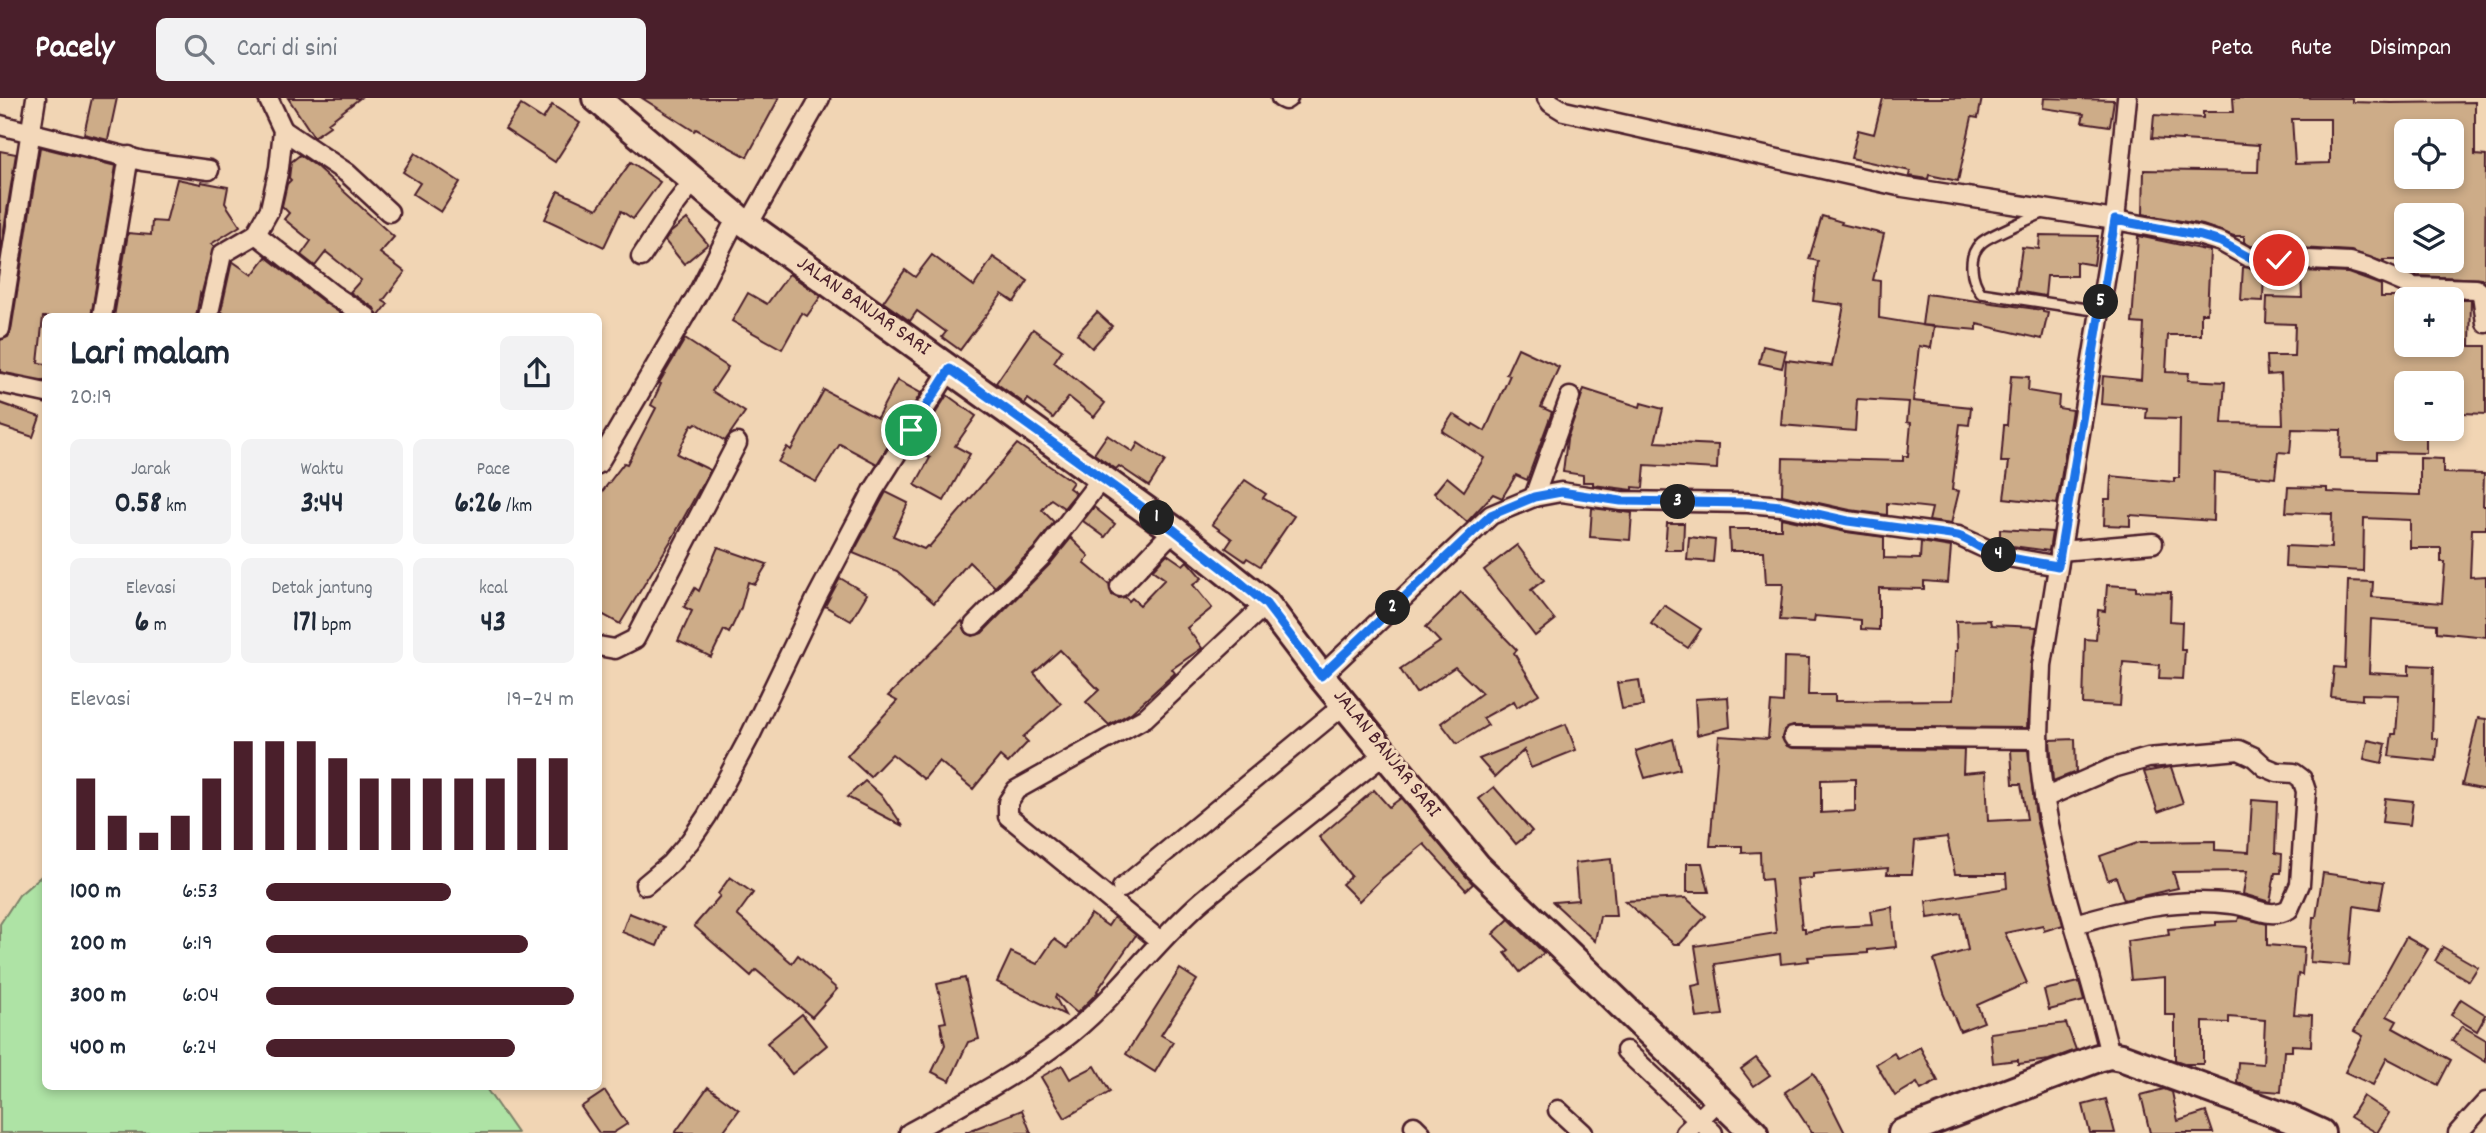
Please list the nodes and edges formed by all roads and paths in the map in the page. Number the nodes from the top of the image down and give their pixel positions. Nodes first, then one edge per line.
1 (36, 98) edge
2 (268, 98) edge
3 (596, 98) edge
4 (820, 98) edge
5 (1281, 98) edge
6 (1288, 98) edge
7 (1547, 98) edge
8 (2127, 98) edge
9 (0, 125) edge
10 (283, 130) junction
11 (30, 132) junction
12 (128, 156) junction
13 (209, 170) dead end
14 (694, 180) junction
15 (2049, 210) junction
16 (389, 212) dead end
17 (2115, 220) junction
18 (743, 221) junction
19 (256, 234) junction
20 (642, 257) dead end
21 (2100, 311) junction
22 (103, 313) edge
23 (209, 313) edge
24 (362, 313) edge
25 (2486, 323) edge
26 (0, 329) edge
27 (950, 369) junction
28 (0, 383) edge
29 (42, 392) edge
30 (1570, 397) dead end
31 (737, 443) dead end
32 (602, 457) edge
33 (1101, 478) junction
34 (1534, 497) junction
35 (1174, 530) junction
36 (2153, 543) dead end
37 (2059, 559) junction
38 (1120, 587) dead end
39 (1266, 604) junction
40 (974, 625) dead end
41 (602, 647) edge
42 (1321, 676) junction
43 (1345, 704) junction
44 (1793, 737) dead end
45 (2039, 739) junction
46 (1385, 753) junction
47 (2045, 798) junction
48 (645, 885) dead end
49 (1122, 888) dead end
50 (2074, 925) junction
51 (1160, 940) junction
52 (1626, 1051) dead end
53 (2110, 1055) junction
54 (1719, 1100) junction
55 (2486, 1102) edge
56 (1558, 1110) dead end
57 (1699, 1119) junction
58 (909, 1133) edge
59 (1583, 1133) edge
60 (1685, 1133) edge
61 (1713, 1133) edge
62 (1754, 1133) edge
63 (1902, 1133) edge
64 (2321, 1133) edge
65 (2458, 1133) edge

1 - 11 street
2 - 10 street
3 - 14 street, JALAN BANJAR SARI
4 - 18 street
5 - 6 street
7 - 15 street
8 - 17 street
9 - 11 street
10 - 16 street
10 - 19 street
11 - 12 street
11 - 26 street
12 - 13 street
12 - 22 street
14 - 18 street, JALAN BANJAR SARI
14 - 20 street
15 - 17 street
15 - 21 lane
17 - 21 street
17 - 25 street
18 - 27 street, JALAN BANJAR SARI
18 - 32 street
19 - 23 street
19 - 24 street
21 - 37 street
27 - 33 street, JALAN BANJAR SARI
27 - 48 street
28 - 29 street
30 - 34 street
31 - 41 street
33 - 35 street, JALAN BANJAR SARI
33 - 40 street
34 - 37 street
34 - 42 street
35 - 38 street
35 - 39 street, JALAN BANJAR SARI
36 - 37 street
37 - 45 street
39 - 42 street, JALAN BANJAR SARI
39 - 51 street
42 - 43 street, JALAN BANJAR SARI
43 - 46 street, JALAN BANJAR SARI
43 - 49 street
44 - 45 street
45 - 47 street
46 - 51 street
46 - 54 street, JALAN BANJAR SARI
47 - 50 street
47 - 50 street
50 - 53 street
51 - 58 street
52 - 57 street
53 - 63 street
53 - 64 street
54 - 57 street
54 - 62 street, JALAN BANJAR SARI
55 - 65 street
56 - 59 street
57 - 60 street
57 - 61 street

